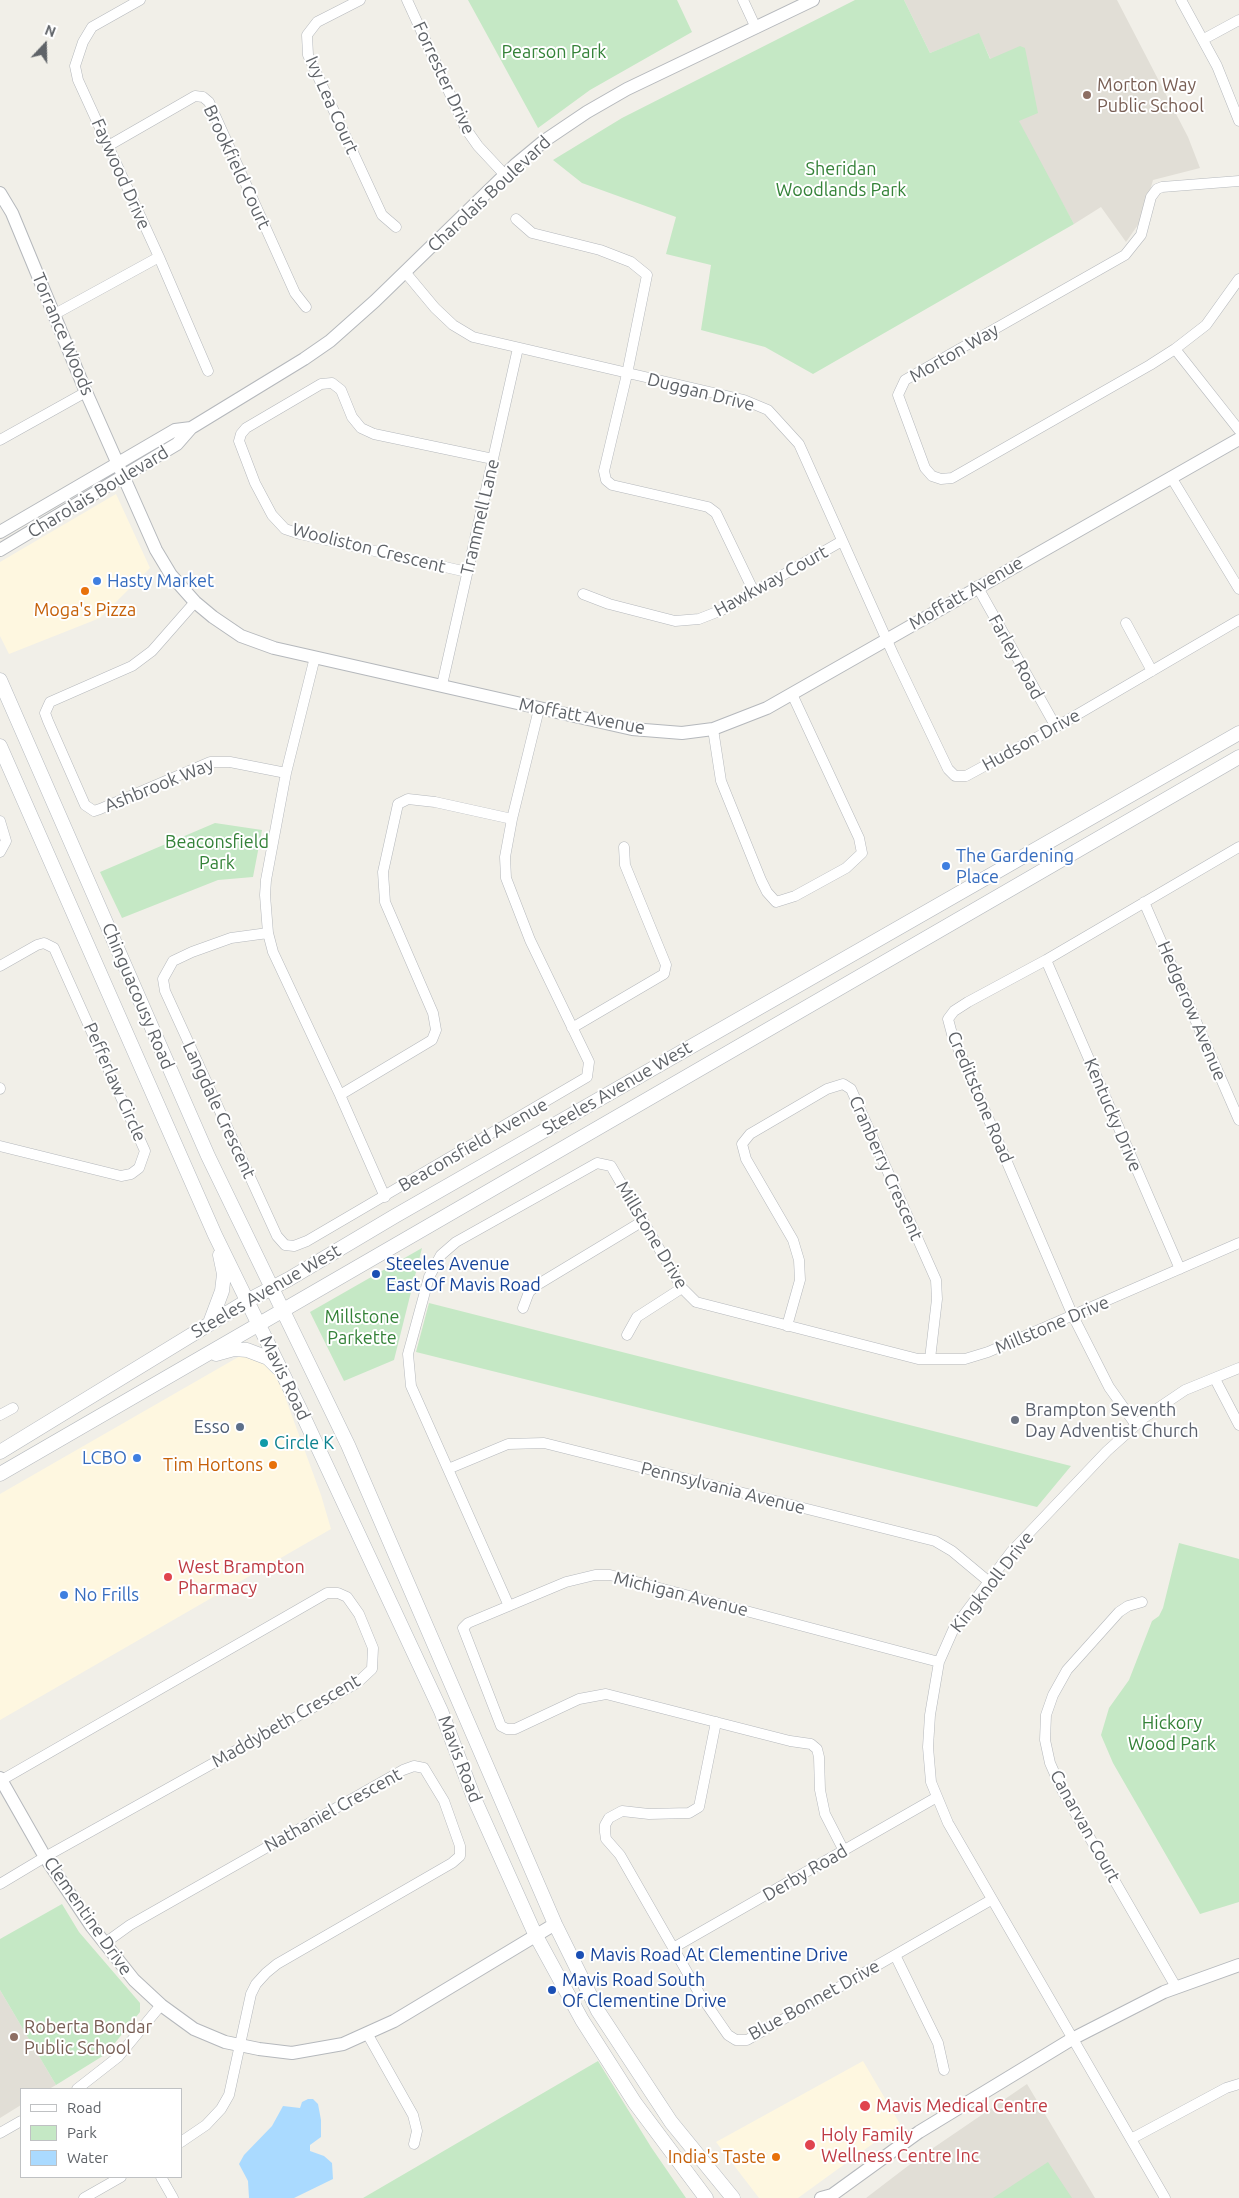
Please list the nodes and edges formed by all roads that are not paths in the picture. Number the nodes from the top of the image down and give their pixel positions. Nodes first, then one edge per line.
1 (140, 0) edge
2 (360, 0) edge
3 (407, 0) edge
4 (743, 0) edge
5 (813, 0) edge
6 (1182, 0) edge
7 (1239, 20) edge
8 (756, 28) junction
9 (1204, 39) junction
10 (1239, 121) edge
11 (108, 146) junction
12 (505, 175) junction
13 (1239, 180) edge
14 (0, 192) edge
15 (516, 220) dead end
16 (396, 227) dead end
17 (159, 257) junction
18 (405, 272) junction
19 (1239, 279) edge
20 (306, 307) dead end
21 (55, 314) junction
22 (518, 348) junction
23 (1175, 349) junction
24 (208, 371) dead end
25 (627, 374) junction
26 (86, 392) junction
27 (191, 428) junction
28 (1239, 430) edge
29 (1239, 439) edge
30 (0, 440) edge
31 (493, 459) junction
32 (118, 462) junction
33 (125, 476) junction
34 (1171, 477) junction
35 (0, 532) edge
36 (842, 541) junction
37 (0, 550) edge
38 (467, 572) junction
39 (977, 586) junction
40 (1239, 589) edge
41 (754, 592) junction
42 (583, 594) dead end
43 (195, 602) junction
44 (1239, 620) edge
45 (1126, 623) dead end
46 (887, 639) junction
47 (315, 657) junction
48 (1152, 671) junction
49 (0, 680) edge
50 (442, 685) junction
51 (792, 694) junction
52 (539, 709) junction
53 (1056, 727) junction
54 (713, 729) junction
55 (1239, 733) edge
56 (0, 746) edge
57 (1239, 757) edge
58 (286, 773) junction
59 (512, 820) junction
60 (0, 821) edge
61 (1239, 846) edge
62 (624, 847) dead end
63 (0, 852) edge
64 (1144, 902) junction
65 (268, 933) junction
66 (1046, 960) junction
67 (0, 966) edge
68 (572, 1028) junction
69 (340, 1095) junction
70 (1239, 1120) edge
71 (0, 1146) edge
72 (384, 1197) junction
73 (643, 1221) junction
74 (215, 1235) junction
75 (1239, 1243) edge
76 (1180, 1269) junction
77 (271, 1288) junction
78 (682, 1288) junction
79 (248, 1301) junction
80 (523, 1308) dead end
81 (282, 1310) junction
82 (1073, 1316) junction
83 (210, 1323) junction
84 (259, 1323) junction
85 (787, 1326) junction
86 (627, 1335) dead end
87 (930, 1359) junction
88 (196, 1360) junction
89 (1239, 1368) edge
90 (284, 1376) junction
91 (1215, 1379) junction
92 (13, 1408) dead end
93 (0, 1415) edge
94 (1136, 1425) junction
95 (1239, 1425) edge
96 (0, 1452) edge
97 (448, 1469) junction
98 (0, 1474) edge
99 (988, 1581) junction
100 (1142, 1602) dead end
101 (509, 1606) junction
102 (939, 1662) junction
103 (460, 1703) junction
104 (441, 1711) junction
105 (716, 1722) junction
106 (0, 1780) edge
107 (937, 1797) junction
108 (844, 1851) junction
109 (45, 1857) junction
110 (0, 1884) edge
111 (991, 1900) junction
112 (555, 1924) junction
113 (535, 1934) junction
114 (105, 1943) junction
115 (673, 1948) junction
116 (895, 1955) junction
117 (1239, 1965) edge
118 (1176, 1987) junction
119 (161, 2005) junction
120 (368, 2035) junction
121 (1072, 2039) junction
122 (238, 2045) junction
123 (944, 2070) dead end
124 (1239, 2084) edge
125 (78, 2088) edge
126 (20, 2122) edge
127 (0, 2133) edge
128 (1131, 2139) junction
129 (182, 2141) edge
130 (414, 2144) dead end
131 (119, 2178) edge
132 (162, 2178) edge
133 (828, 2197) edge
134 (84, 2198) edge
135 (173, 2198) edge
136 (706, 2198) edge
137 (733, 2198) edge
138 (1165, 2198) edge

1 - 11 street, Faywood Drive
2 - 16 street, Ivy Lea Court
3 - 12 street, Forrester Drive
4 - 8 street
5 - 8 street, Charolais Boulevard
6 - 9 street
7 - 9 street
8 - 12 street, Charolais Boulevard
9 - 10 street
11 - 17 street, Faywood Drive
11 - 20 street, Brookfield Court
12 - 18 street, Charolais Boulevard
13 - 23 street, Morton Way
14 - 21 street, Torrance Woods
15 - 25 street
17 - 21 street
17 - 24 street, Faywood Drive
18 - 22 street, Duggan Drive
18 - 27 street, Charolais Boulevard
19 - 23 street, Morton Way
21 - 26 street, Torrance Woods
22 - 25 street, Duggan Drive
22 - 31 street, Trammell Lane
23 - 28 street
25 - 36 street, Duggan Drive
25 - 41 street
26 - 30 street
26 - 32 street, Torrance Woods
27 - 32 street, Charolais Boulevard
27 - 33 street, Charolais Boulevard
29 - 34 street, Moffatt Avenue
31 - 38 street, Trammell Lane
31 - 38 street, Wooliston Crescent
32 - 33 street, Torrance Woods
32 - 35 street, Charolais Boulevard
33 - 37 street, Charolais Boulevard
33 - 43 street, Moffatt Avenue
34 - 39 street, Moffatt Avenue
34 - 40 street
36 - 41 street, Hawkway Court
36 - 46 street, Duggan Drive
38 - 50 street, Trammell Lane
39 - 46 street, Moffatt Avenue
39 - 53 street, Farley Road
41 - 42 street, Hawkway Court
43 - 47 street, Moffatt Avenue
43 - 58 street, Ashbrook Way
44 - 48 street, Hudson Drive
45 - 48 street
46 - 51 street, Moffatt Avenue
46 - 53 street, Hudson Drive
47 - 50 street, Moffatt Avenue
47 - 58 street, Beaconsfield Avenue
48 - 53 street, Hudson Drive
49 - 77 main road, Chinguacousy Road
50 - 52 street, Moffatt Avenue
51 - 54 street, Moffatt Avenue
51 - 54 street
52 - 54 street, Moffatt Avenue
52 - 59 street, Beaconsfield Avenue
55 - 77 main road, Steeles Avenue West
56 - 74 main road, Chinguacousy Road
57 - 81 main road, Steeles Avenue West
58 - 65 street, Beaconsfield Avenue
59 - 68 street, Beaconsfield Avenue
59 - 69 street
60 - 63 street
61 - 64 street, Creditstone Road
62 - 68 street
64 - 66 street, Creditstone Road
64 - 70 street, Hedgerow Avenue
65 - 69 street, Beaconsfield Avenue
65 - 72 street, Langdale Crescent
66 - 76 street, Kentucky Drive
66 - 82 street, Creditstone Road
67 - 71 street, Pefferlaw Circle
68 - 72 street, Beaconsfield Avenue
69 - 72 street, Beaconsfield Avenue
73 - 78 street, Millstone Drive
73 - 80 street
73 - 97 street, Millstone Drive
74 - 79 main road, Chinguacousy Road
74 - 83 main road
75 - 76 street, Millstone Drive
76 - 82 street, Millstone Drive
77 - 79 main road, Steeles Avenue West
77 - 81 main road, Chinguacousy Road
78 - 85 street, Millstone Drive
78 - 86 street
79 - 83 main road, Steeles Avenue West
79 - 84 main road, Mavis Road
81 - 84 main road, Steeles Avenue West
81 - 103 main road, Mavis Road
82 - 87 street, Millstone Drive
82 - 94 street, Creditstone Road
83 - 96 main road, Steeles Avenue West
84 - 88 main road, Steeles Avenue West
84 - 90 main road, Mavis Road
85 - 87 street, Millstone Drive
85 - 87 street, Cranberry Crescent
88 - 90 main road
88 - 98 main road, Steeles Avenue West
89 - 91 street, Kingknoll Drive
90 - 104 main road, Mavis Road
91 - 94 street, Kingknoll Drive
91 - 95 street
92 - 93 street
94 - 99 street, Kingknoll Drive
97 - 99 street, Pennsylvania Avenue
97 - 101 street, Millstone Drive
99 - 102 street, Kingknoll Drive
100 - 118 street, Canarvan Court
101 - 102 street, Michigan Avenue
101 - 105 street, Michigan Avenue
102 - 107 street, Kingknoll Drive
103 - 104 main road
103 - 112 main road, Mavis Road
104 - 113 main road, Mavis Road
105 - 108 street, Michigan Avenue
105 - 115 street, Blue Bonnet Drive
106 - 109 street, Clementine Drive
106 - 109 street, Maddybeth Crescent
107 - 108 street, Derby Road
107 - 111 street, Kingknoll Drive
108 - 115 street, Derby Road
109 - 110 street
109 - 114 street, Clementine Drive
111 - 116 street, Blue Bonnet Drive
111 - 121 street, Kingknoll Drive
112 - 113 street, Clementine Drive
112 - 137 main road, Mavis Road
113 - 120 street, Clementine Drive
113 - 136 main road, Mavis Road
114 - 119 street, Clementine Drive
114 - 122 street, Nathaniel Crescent
115 - 116 street, Blue Bonnet Drive
116 - 123 street
117 - 118 street
118 - 121 street
119 - 122 street, Clementine Drive
119 - 125 street
120 - 122 street, Clementine Drive
120 - 130 street
121 - 128 street, Kingknoll Drive
121 - 133 street
122 - 129 street
124 - 128 street
126 - 127 street
128 - 138 street, Kingknoll Drive
131 - 134 street
132 - 135 street

